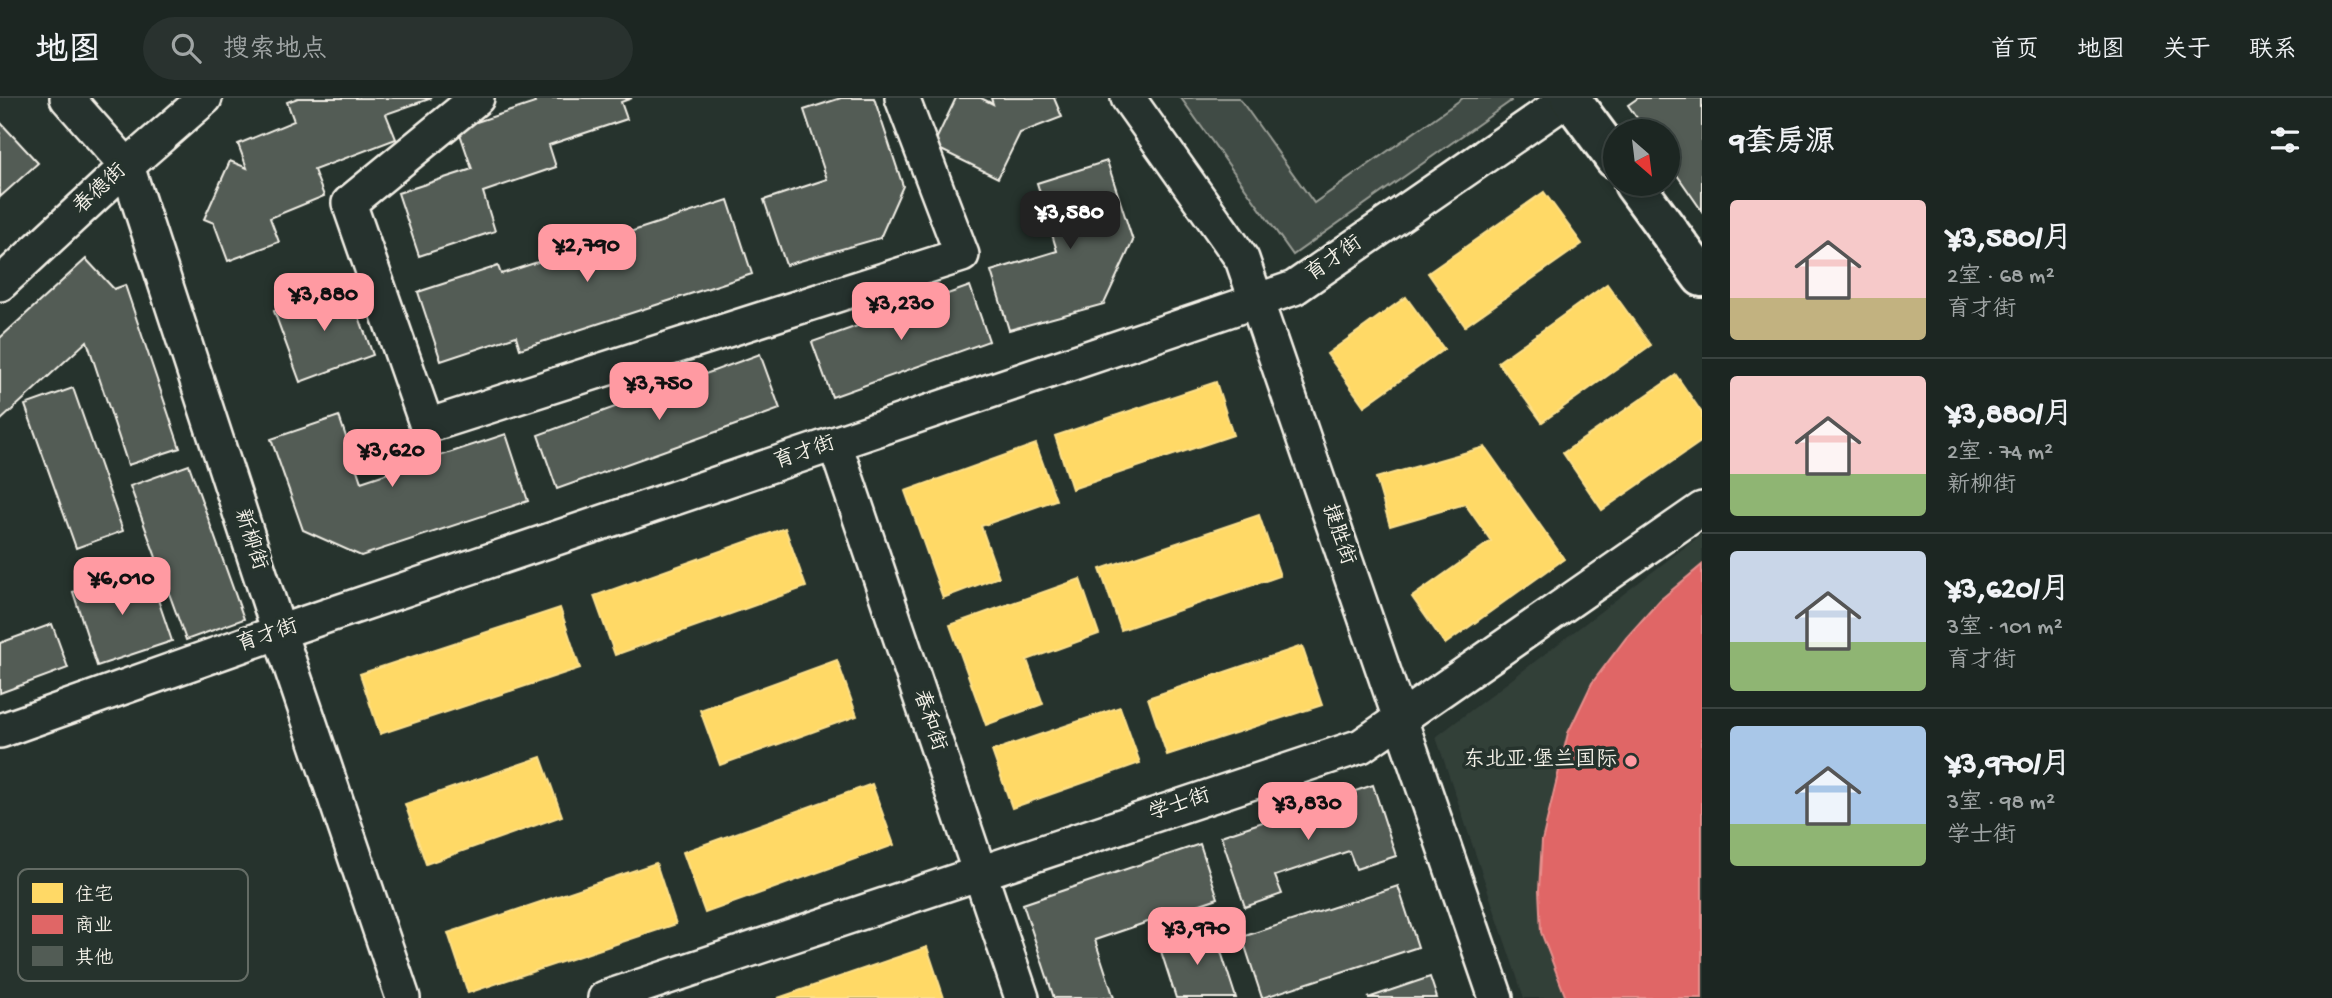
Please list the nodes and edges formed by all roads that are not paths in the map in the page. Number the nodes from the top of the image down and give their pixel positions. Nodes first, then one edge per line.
1 (67, 98) edge
2 (205, 98) edge
3 (477, 98) edge
4 (902, 98) edge
5 (1128, 98) edge
6 (1570, 98) edge
7 (1603, 143) edge
8 (127, 166) junction
9 (1643, 196) edge
10 (1702, 276) edge
11 (0, 284) edge
12 (1256, 301) junction
13 (835, 444) junction
14 (1702, 509) edge
15 (279, 632) junction
16 (1400, 719) junction
17 (0, 731) edge
18 (980, 873) junction
19 (403, 998) edge
20 (605, 998) edge
21 (1022, 998) edge
22 (1496, 998) edge

1 - 8 street, 新柳街
2 - 8 street, 春德街
3 - 4 street
5 - 12 street, 捷胜街
6 - 7 main road
6 - 12 street, 育才街
8 - 11 street, 春德街
8 - 15 street, 新柳街
9 - 10 main road
12 - 13 street, 育才街
12 - 16 street, 捷胜街
13 - 15 street, 育才街
13 - 18 street, 春和街
14 - 16 street, 学士街
15 - 17 street, 育才街
15 - 19 street, 新柳街
16 - 18 street, 学士街
16 - 22 street, 捷胜街
18 - 20 street, 学士街
18 - 21 street, 春和街

